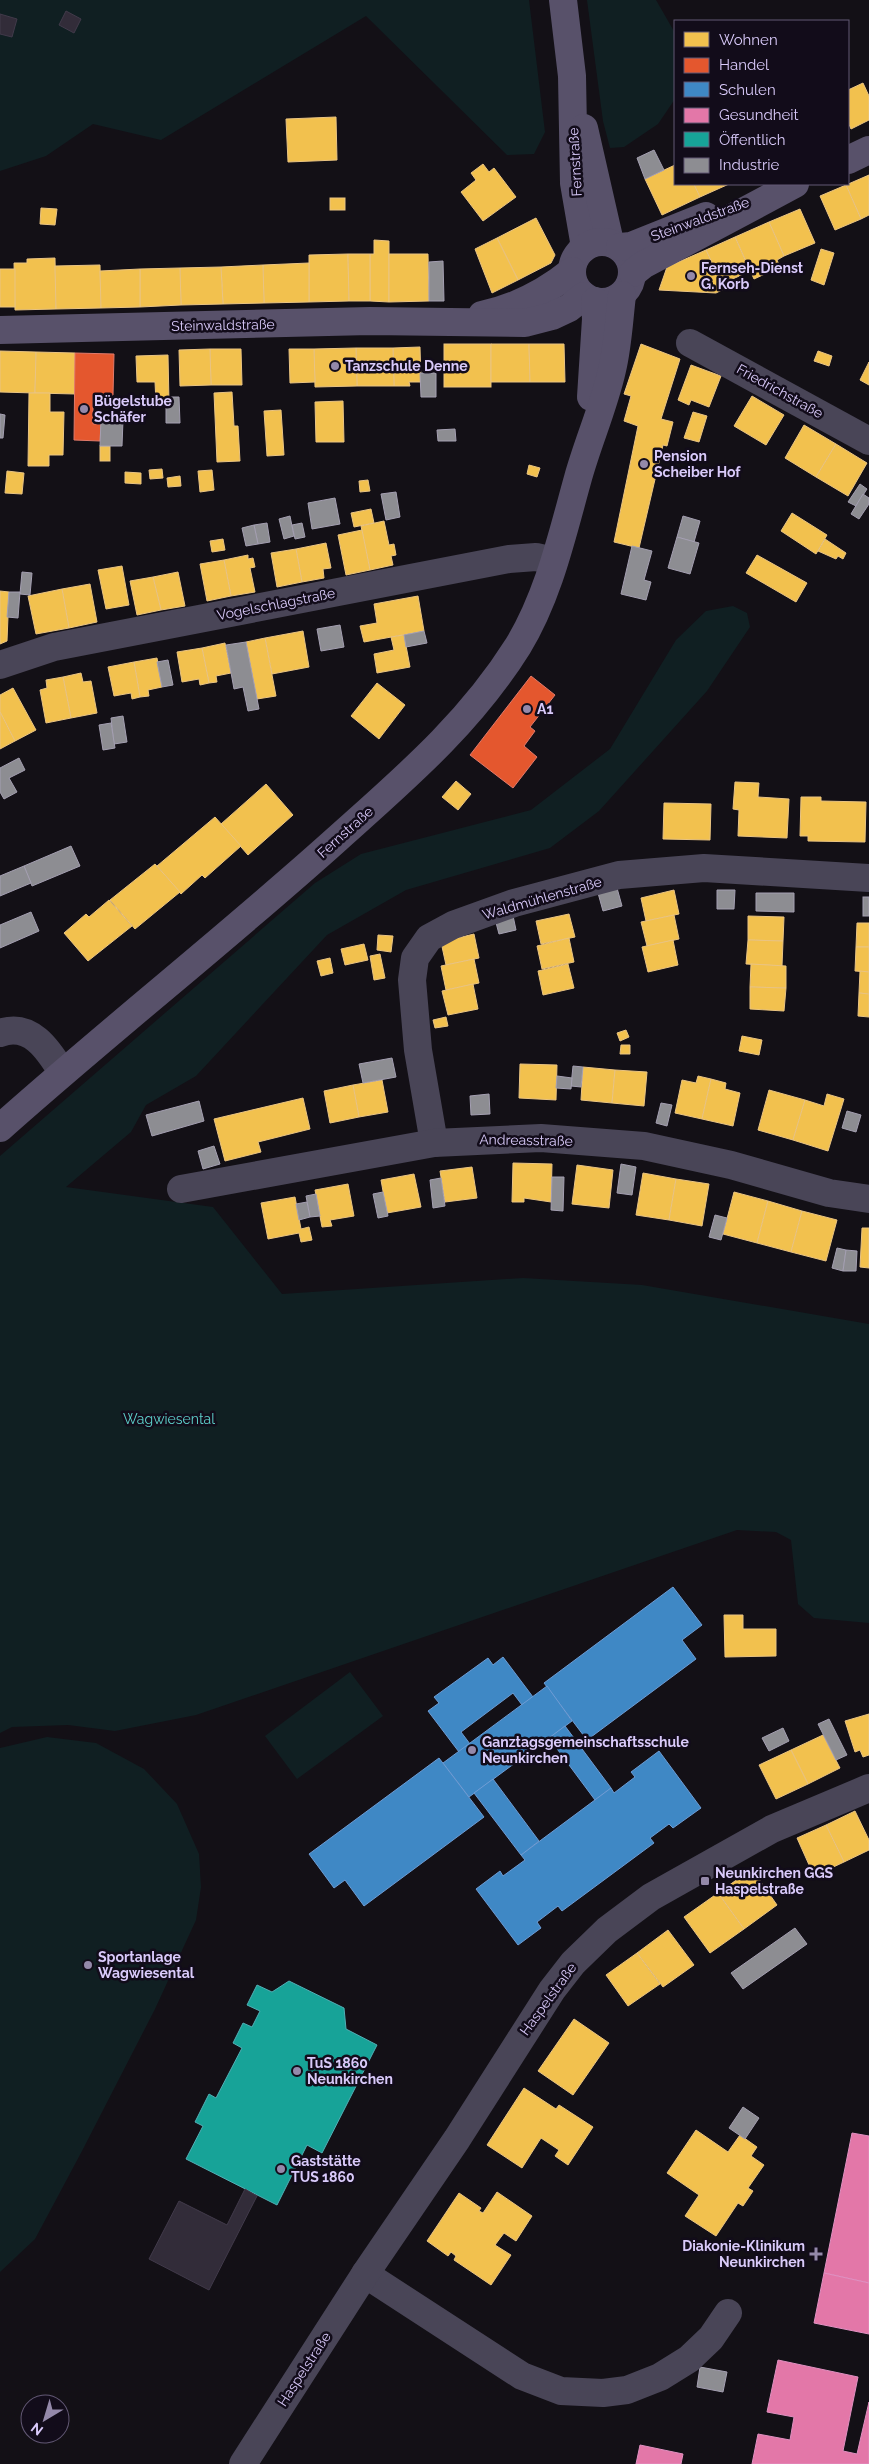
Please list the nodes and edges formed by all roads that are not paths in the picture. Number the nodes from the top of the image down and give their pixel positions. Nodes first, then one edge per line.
1 (563, 0) edge
2 (572, 76) junction
3 (869, 150) edge
4 (849, 160) edge
5 (788, 187) edge
6 (615, 245) junction
7 (577, 260) junction
8 (627, 284) junction
9 (589, 298) junction
10 (446, 323) junction
11 (0, 330) edge
12 (690, 343) dead end
13 (869, 441) edge
14 (583, 458) junction
15 (554, 561) junction
16 (0, 665) edge
17 (869, 878) edge
18 (0, 1033) edge
19 (62, 1072) junction
20 (0, 1128) edge
21 (434, 1143) junction
22 (181, 1189) dead end
23 (869, 1199) edge
24 (869, 1788) edge
25 (365, 2274) junction
26 (728, 2313) dead end
27 (244, 2464) edge

1 - 2 main road, Fernstraße
2 - 6 main road, Fernstraße
2 - 7 main road, Fernstraße
3 - 4 main road
5 - 6 main road, Steinwaldstraße
5 - 8 main road, Steinwaldstraße
6 - 7 main road
6 - 8 main road
7 - 9 main road
7 - 10 main road, Steinwaldstraße
8 - 9 main road
8 - 14 main road, Fernstraße
9 - 10 main road, Steinwaldstraße
9 - 14 main road, Fernstraße
10 - 11 main road, Steinwaldstraße
12 - 13 street, Friedrichstraße
14 - 15 main road, Fernstraße
15 - 16 street, Vogelschlagstraße
15 - 19 main road, Fernstraße
17 - 21 street, Waldmühlenstraße
18 - 19 street
19 - 20 main road, Fernstraße
21 - 22 street, Andreasstraße
21 - 23 street, Andreasstraße
24 - 25 street, Haspelstraße
25 - 26 street
25 - 27 street, Haspelstraße

